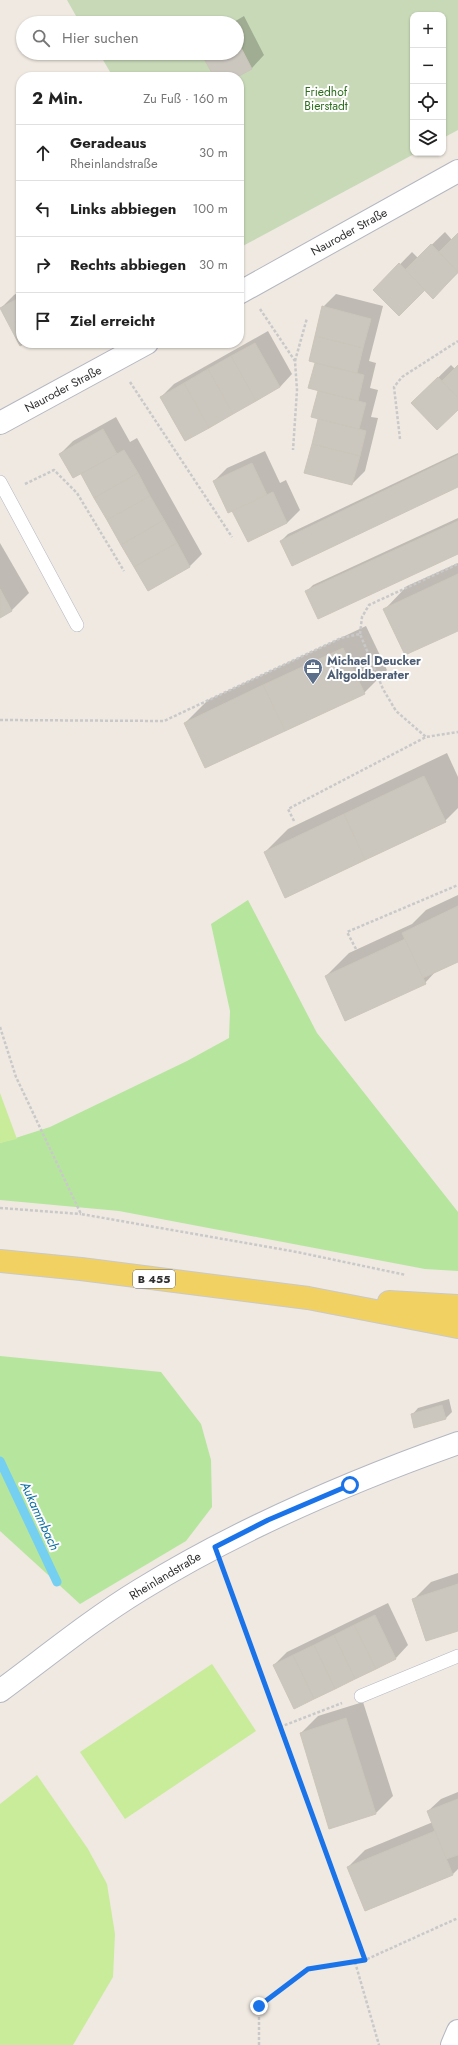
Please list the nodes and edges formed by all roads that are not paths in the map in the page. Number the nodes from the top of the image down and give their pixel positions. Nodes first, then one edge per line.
1 (458, 171) edge
2 (244, 290) edge
3 (138, 348) edge
4 (0, 423) edge
5 (0, 482) edge
6 (77, 625) dead end
7 (0, 1261) edge
8 (308, 1298) junction
9 (458, 1306) edge
10 (458, 1327) edge
11 (458, 1444) edge
12 (458, 1656) edge
13 (0, 1691) edge
14 (361, 1696) road end
15 (458, 2031) edge
16 (452, 2045) edge

1 - 2 street, Nauroder Straße
3 - 4 street, Nauroder Straße
5 - 6 lane
7 - 8 main road, B 455
8 - 9 main road, B 455
8 - 10 main road, B 455
11 - 13 street, Rheinlandstraße
12 - 14 lane
15 - 16 street

